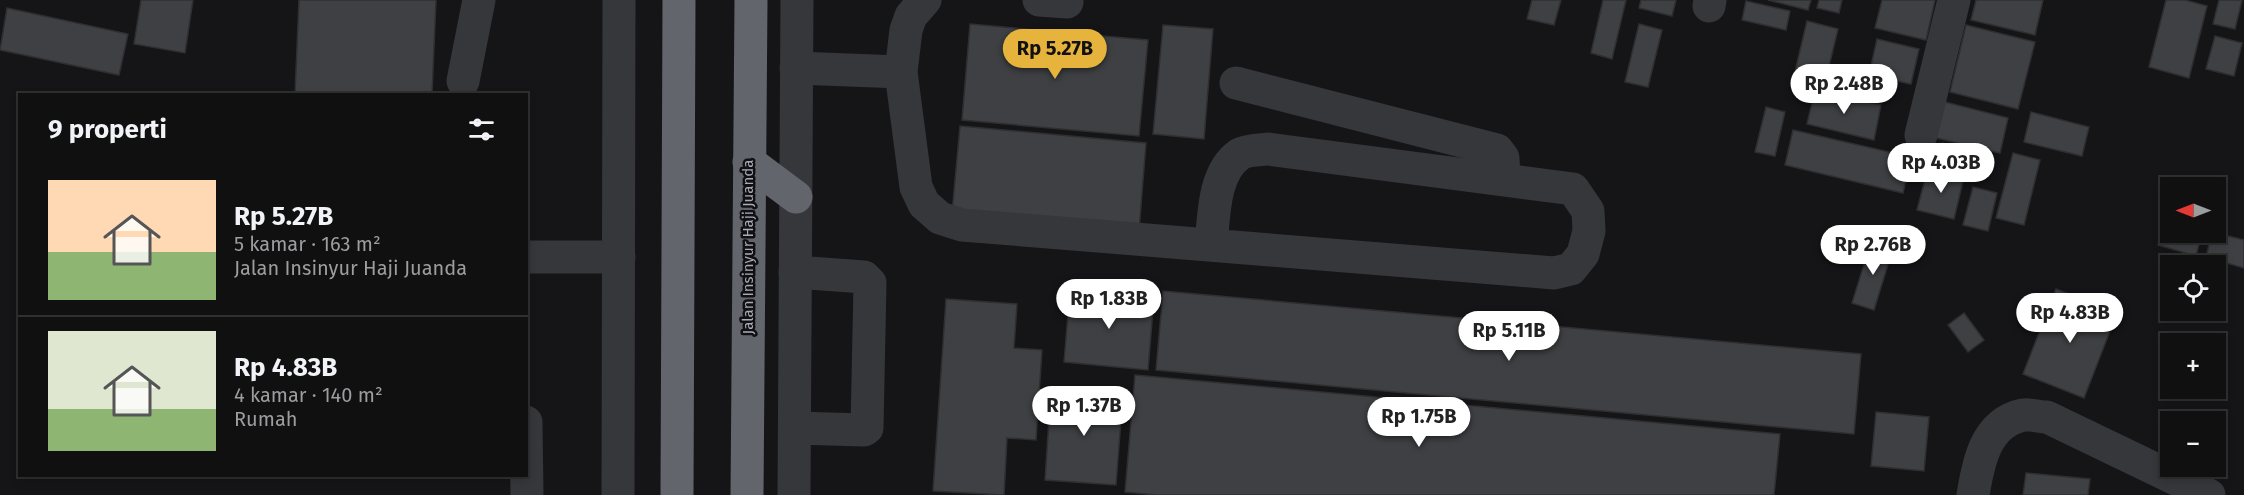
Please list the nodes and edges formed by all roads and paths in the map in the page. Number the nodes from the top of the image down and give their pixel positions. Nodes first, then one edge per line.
1 (479, 0) edge
2 (618, 0) edge
3 (679, 0) edge
4 (751, 0) edge
5 (797, 0) edge
6 (925, 0) edge
7 (1954, 0) edge
8 (796, 68) junction
9 (901, 72) junction
10 (463, 81) dead end
11 (1236, 82) dead end
12 (1922, 135) dead end
13 (749, 162) junction
14 (1504, 179) junction
15 (796, 197) junction
16 (1211, 246) junction
17 (528, 257) edge
18 (618, 257) junction
19 (795, 272) junction
20 (795, 428) junction
21 (527, 477) edge
22 (527, 495) edge
23 (618, 495) edge
24 (677, 495) edge
25 (747, 495) edge
26 (794, 495) edge
27 (1973, 495) edge
28 (2209, 495) edge

1 - 10 street
2 - 18 street
3 - 24 highway
4 - 13 highway, Jalan Insinyur Haji Juanda
5 - 8 street
6 - 9 street
7 - 12 street
8 - 9 street
8 - 15 street
9 - 16 street
11 - 14 street
13 - 15 highway
13 - 25 highway, Jalan Insinyur Haji Juanda
14 - 16 street
14 - 16 street
15 - 19 street
17 - 18 street
18 - 23 street
19 - 20 street
19 - 20 street
20 - 26 street
21 - 22 street
27 - 28 street

